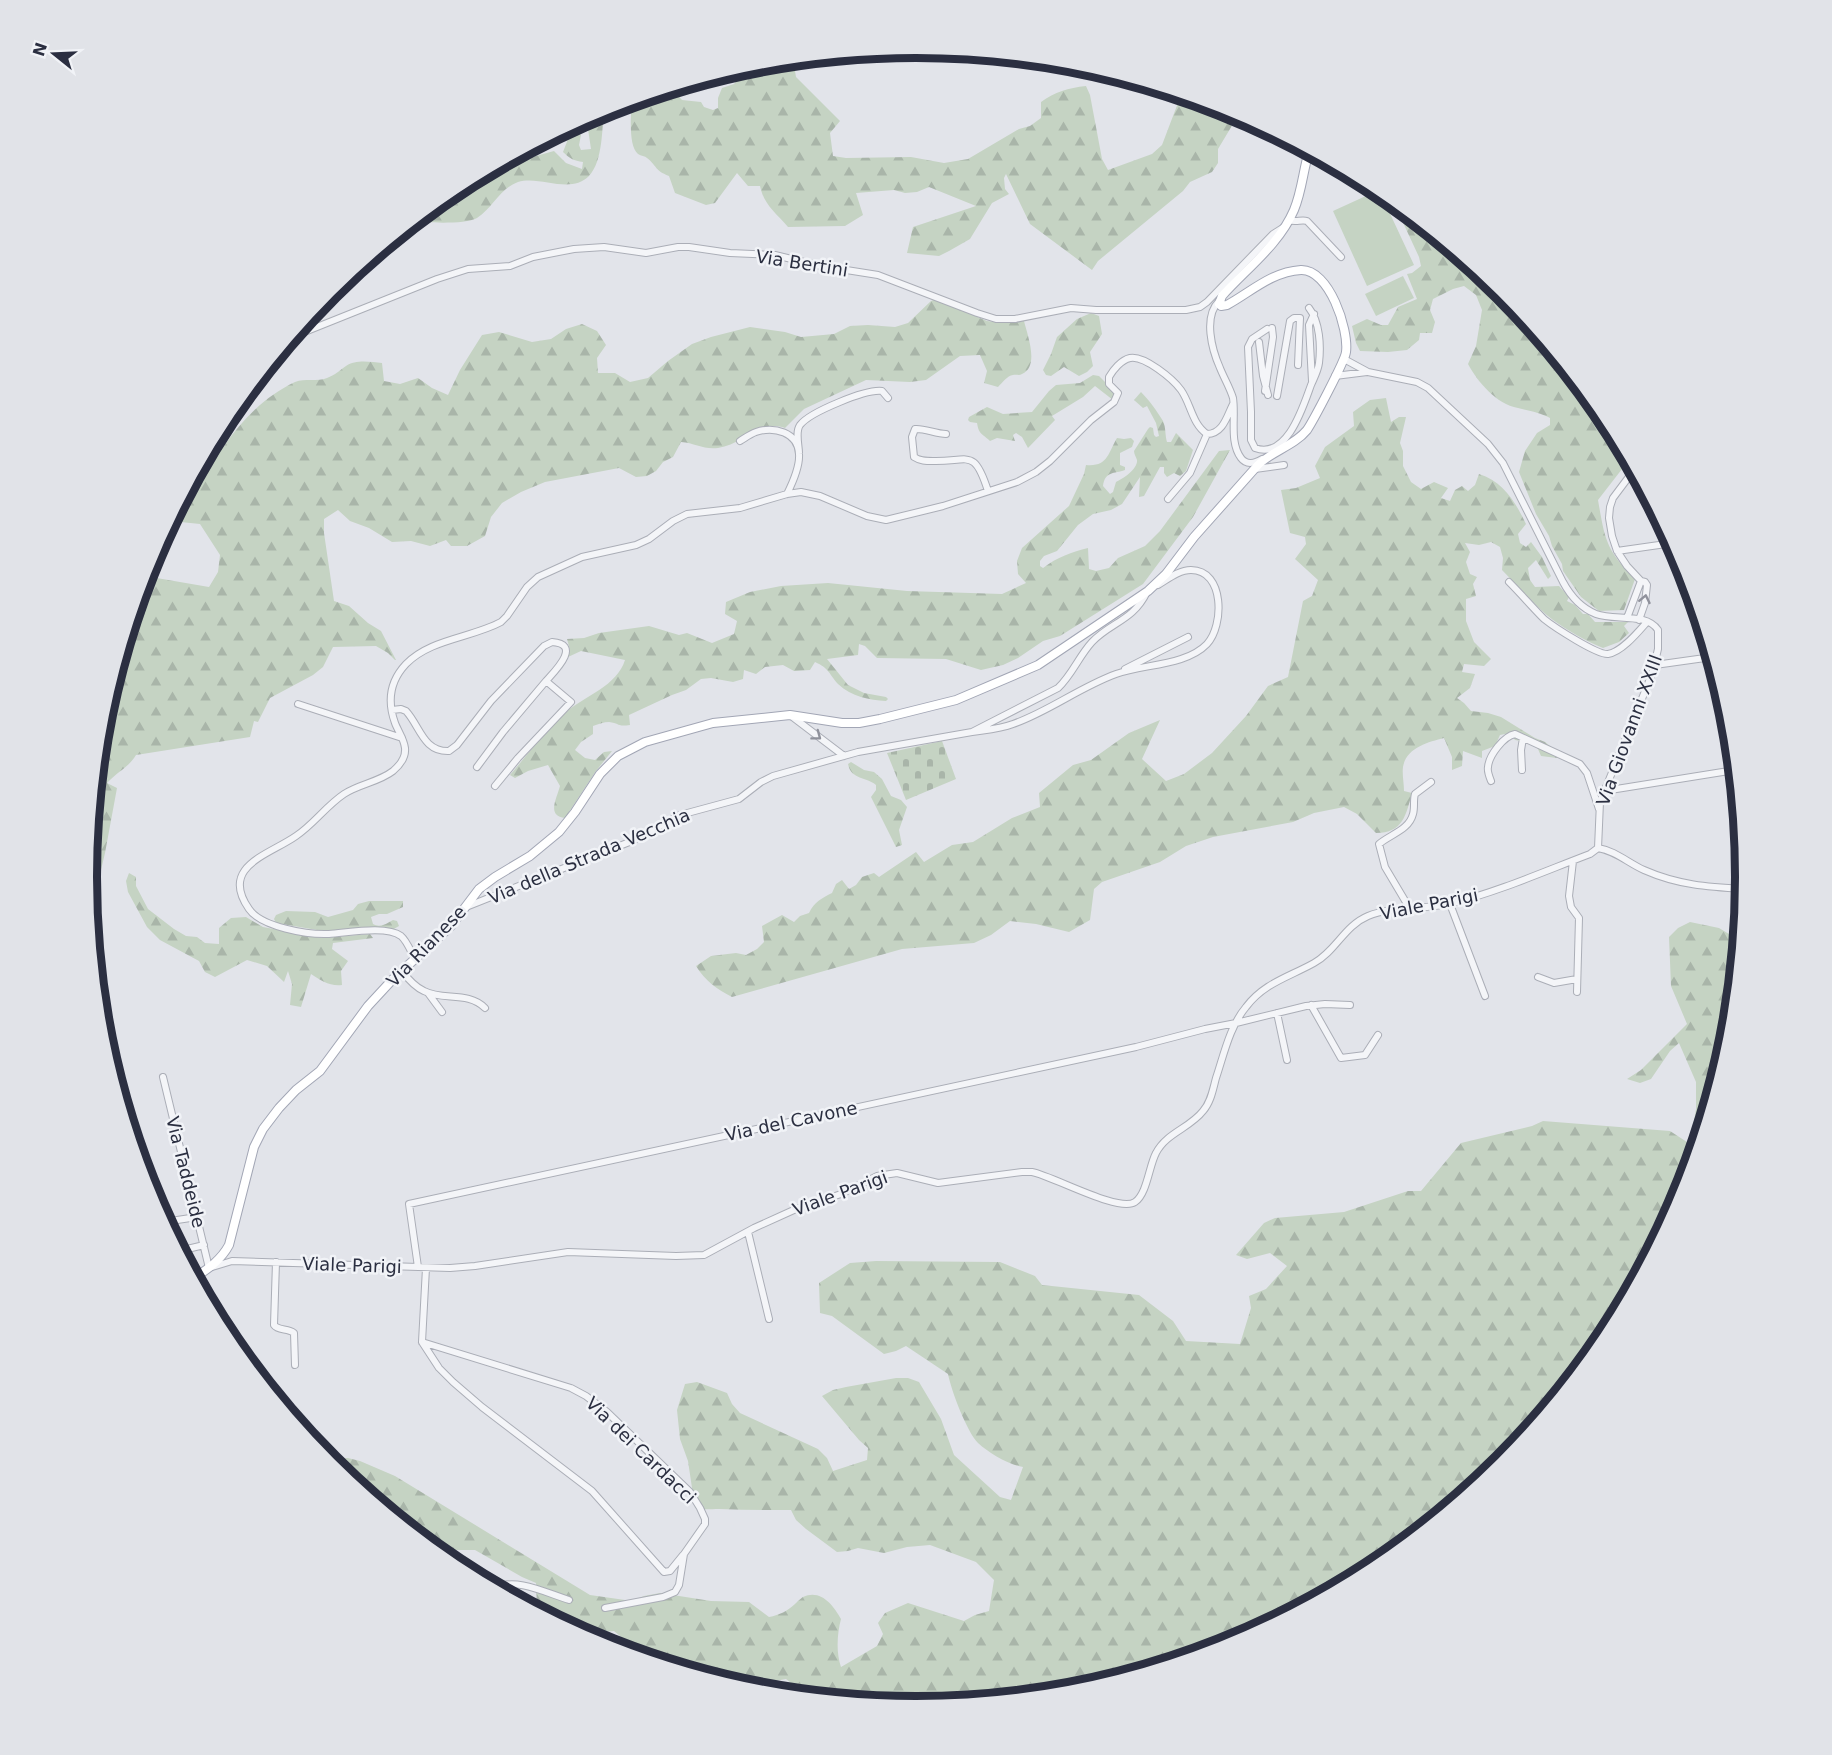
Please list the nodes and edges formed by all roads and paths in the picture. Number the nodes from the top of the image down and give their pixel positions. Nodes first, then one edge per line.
1 (1307, 158) edge
2 (1288, 222) junction
3 (1341, 257) dead end
4 (1219, 301) junction
5 (1312, 311) dead end
6 (305, 332) edge
7 (1259, 342) dead end
8 (1344, 359) junction
9 (1298, 365) dead end
10 (1368, 372) junction
11 (1335, 376) junction
12 (1277, 396) dead end
13 (888, 398) dead end
14 (1233, 404) junction
15 (946, 434) dead end
16 (1207, 434) junction
17 (740, 441) dead end
18 (1279, 446) junction
19 (799, 453) junction
20 (1266, 458) junction
21 (1284, 465) dead end
22 (1254, 469) junction
23 (1629, 476) edge
24 (988, 491) junction
25 (788, 494) junction
26 (1168, 499) dead end
27 (1664, 544) edge
28 (1617, 551) junction
29 (1641, 581) junction
30 (1509, 582) dead end
31 (1148, 591) junction
32 (1627, 618) junction
33 (1640, 620) junction
34 (1647, 622) junction
35 (1188, 637) dead end
36 (1705, 658) edge
37 (1655, 665) junction
38 (1117, 674) junction
39 (546, 681) junction
40 (298, 704) dead end
41 (392, 710) junction
42 (790, 715) junction
43 (972, 732) junction
44 (402, 738) junction
45 (1523, 738) junction
46 (844, 756) junction
47 (477, 767) dead end
48 (1522, 770) dead end
49 (1728, 771) edge
50 (1491, 781) dead end
51 (1431, 782) dead end
52 (495, 786) dead end
53 (1604, 791) junction
54 (1599, 809) junction
55 (1598, 848) junction
56 (1573, 861) junction
57 (1735, 888) edge
58 (1450, 904) junction
59 (465, 907) junction
60 (1410, 909) junction
61 (415, 959) junction
62 (402, 971) junction
63 (1538, 976) dead end
64 (1577, 979) junction
65 (1577, 992) dead end
66 (428, 993) junction
67 (1485, 996) dead end
68 (1311, 1005) junction
69 (1350, 1005) dead end
70 (485, 1008) dead end
71 (442, 1012) dead end
72 (1277, 1013) junction
73 (1236, 1023) junction
74 (1378, 1035) dead end
75 (1287, 1060) dead end
76 (163, 1077) dead end
77 (197, 1217) junction
78 (172, 1221) edge
79 (748, 1232) junction
80 (204, 1245) junction
81 (186, 1249) edge
82 (276, 1262) junction
83 (418, 1267) junction
84 (209, 1268) junction
85 (426, 1268) junction
86 (200, 1274) edge
87 (769, 1319) dead end
88 (422, 1342) junction
89 (295, 1365) dead end
90 (684, 1554) junction
91 (502, 1585) edge
92 (569, 1600) dead end
93 (605, 1608) dead end

1 - 2 main road
2 - 3 street
2 - 4 main road
2 - 6 street, Via Bertini
4 - 8 main road
4 - 14 street
5 - 18 street
7 - 18 street
8 - 10 street
8 - 11 main road, Via Rianese
9 - 12 street
10 - 11 street
10 - 32 street
11 - 18 main road, Via Rianese
13 - 19 street
14 - 16 street
14 - 20 street
15 - 24 street
16 - 24 street
16 - 26 street
17 - 19 street
18 - 20 main road, Via Rianese
19 - 25 street
20 - 22 main road, Via Rianese
21 - 22 street
22 - 31 main road, Via Rianese
23 - 28 street
24 - 25 street
25 - 41 street
27 - 28 street
28 - 29 street
29 - 32 street
33 -> 29 street
30 - 34 street
31 - 38 street
31 - 42 main road, Via Rianese
31 - 43 street, Via della Strada Vecchia
32 - 33 street
33 - 34 street
34 - 37 street, Via Giovanni XXIII
35 - 38 street
36 - 37 street
37 - 53 street, Via Giovanni XXIII
38 - 43 street
39 - 41 street
39 - 47 street
39 - 52 street
40 - 44 street
41 - 44 street
42 -> 46 street
42 - 59 main road, Via Rianese
43 - 46 street, Via della Strada Vecchia
44 - 61 street
45 - 48 street
45 - 50 street
45 - 54 street
46 - 59 street, Via della Strada Vecchia
49 - 53 street
51 - 60 street
53 - 54 street, Via Giovanni XXIII
54 - 55 street, Via Giovanni XXIII
55 - 56 street, Viale Parigi
55 - 57 street
56 - 58 street, Viale Parigi
56 - 64 street
58 - 60 street, Viale Parigi
58 - 67 street
59 - 61 main road, Via Rianese
60 - 73 street, Viale Parigi
61 - 62 main road, Via Rianese
62 - 66 street
62 - 84 main road, Via Rianese
63 - 64 street
64 - 65 street
66 - 70 street
66 - 71 street
68 - 69 street
68 - 72 street
68 - 74 street
72 - 73 street
72 - 75 street
73 - 79 street, Viale Parigi
73 - 83 street, Via del Cavone
76 - 77 street, Via Taddeide
77 - 78 street
77 - 80 street, Via Taddeide
79 - 85 street, Viale Parigi
79 - 87 street
80 - 81 street
80 - 84 street, Via Taddeide
82 - 83 street, Viale Parigi
82 - 84 street, Viale Parigi
82 - 89 street
83 - 85 street, Viale Parigi
84 - 86 main road, Via Rianese
85 - 88 street
88 - 90 street
88 - 90 street, Via dei Cardacci
90 - 93 street, Via dei Cardacci
91 - 92 street

